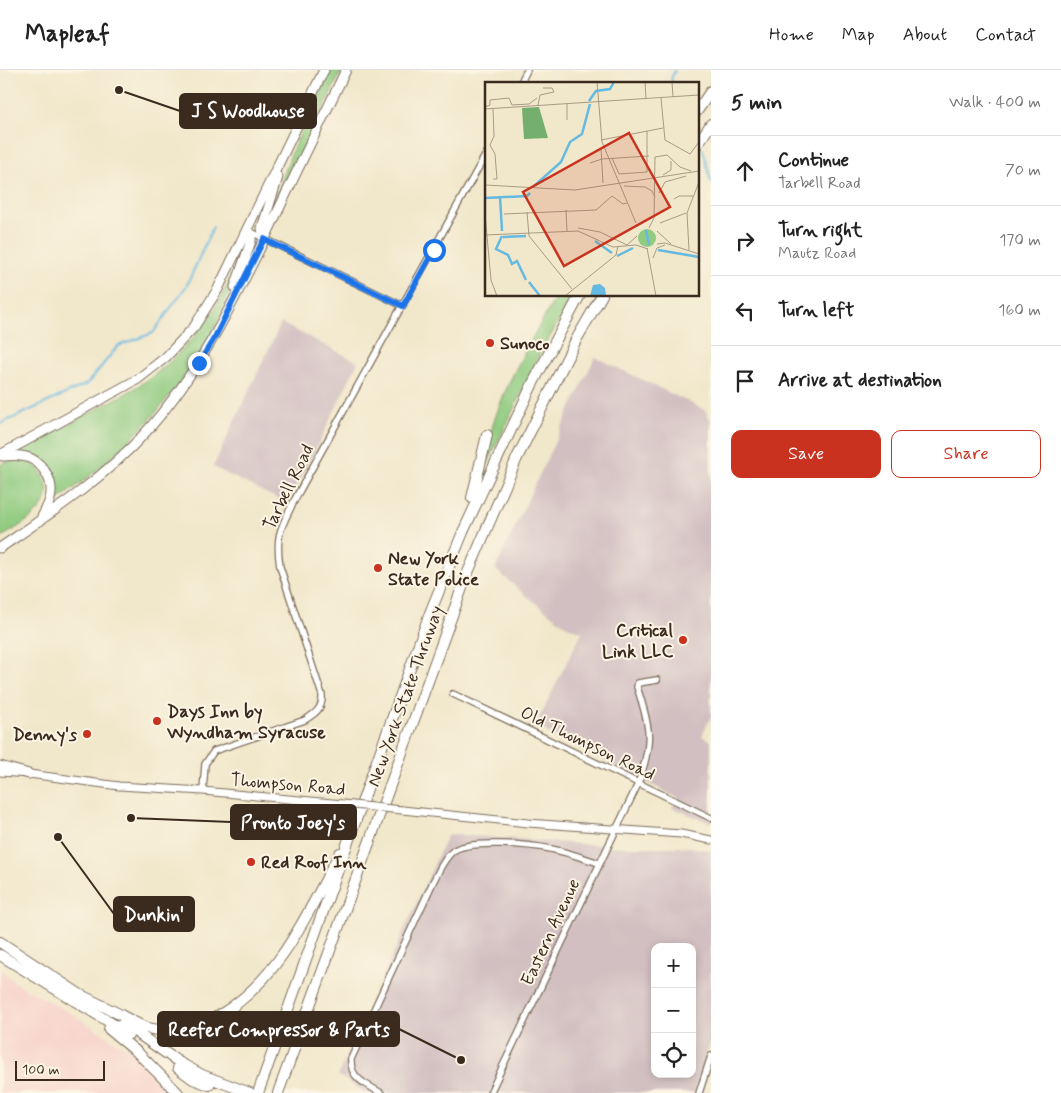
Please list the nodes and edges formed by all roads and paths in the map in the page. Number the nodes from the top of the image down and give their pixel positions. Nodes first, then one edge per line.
1 (324, 70) edge
2 (346, 70) edge
3 (527, 70) edge
4 (521, 82) edge
5 (711, 91) edge
6 (698, 110) edge
7 (711, 124) edge
8 (698, 143) edge
9 (288, 146) junction
10 (485, 156) edge
11 (247, 230) junction
12 (264, 239) junction
13 (579, 296) edge
14 (601, 296) edge
15 (403, 306) junction
16 (222, 323) junction
17 (486, 435) dead end
18 (0, 456) edge
19 (40, 521) junction
20 (463, 532) junction
21 (0, 548) edge
22 (658, 680) dead end
23 (453, 694) dead end
24 (0, 766) edge
25 (0, 772) edge
26 (13, 774) junction
27 (29, 774) junction
28 (0, 778) edge
29 (638, 784) junction
30 (202, 792) junction
31 (711, 818) edge
32 (355, 824) junction
33 (616, 829) junction
34 (711, 840) edge
35 (599, 863) junction
36 (0, 942) edge
37 (0, 955) edge
38 (71, 994) junction
39 (711, 1056) edge
40 (241, 1092) edge
41 (178, 1093) edge
42 (258, 1093) edge
43 (278, 1093) edge
44 (381, 1093) edge
45 (490, 1093) edge
46 (699, 1093) edge

1 - 9 main road
2 - 12 main road
3 - 4 street
5 - 6 highway
7 - 8 highway
9 - 11 main road
9 - 12 main road
10 - 15 street, Tarbell Road
11 - 12 street
11 - 16 main road
11 - 18 main road
12 - 15 street
12 - 16 main road
13 - 20 highway, New York State Thruway
14 - 43 highway, New York State Thruway
15 - 30 street, Tarbell Road
16 - 19 main road
17 - 20 highway
18 - 19 main road
19 - 21 main road
20 - 32 highway, New York State Thruway
22 - 29 street, Eastern Avenue
23 - 29 street, Old Thompson Road
24 - 27 main road
25 - 26 street, Thompson Road
26 - 27 street, Thompson Road
26 - 28 street, Thompson Road
27 - 30 street, Thompson Road
29 - 31 street, Old Thompson Road
29 - 33 street, Eastern Avenue
30 - 33 street, Thompson Road, bridge
32 - 38 highway
32 - 42 highway, New York State Thruway
33 - 34 street, Thompson Road
33 - 35 street, Eastern Avenue
35 - 44 street
35 - 45 street, Eastern Avenue
36 - 38 highway
37 - 38 highway
38 - 40 highway
38 - 41 highway
39 - 46 street

